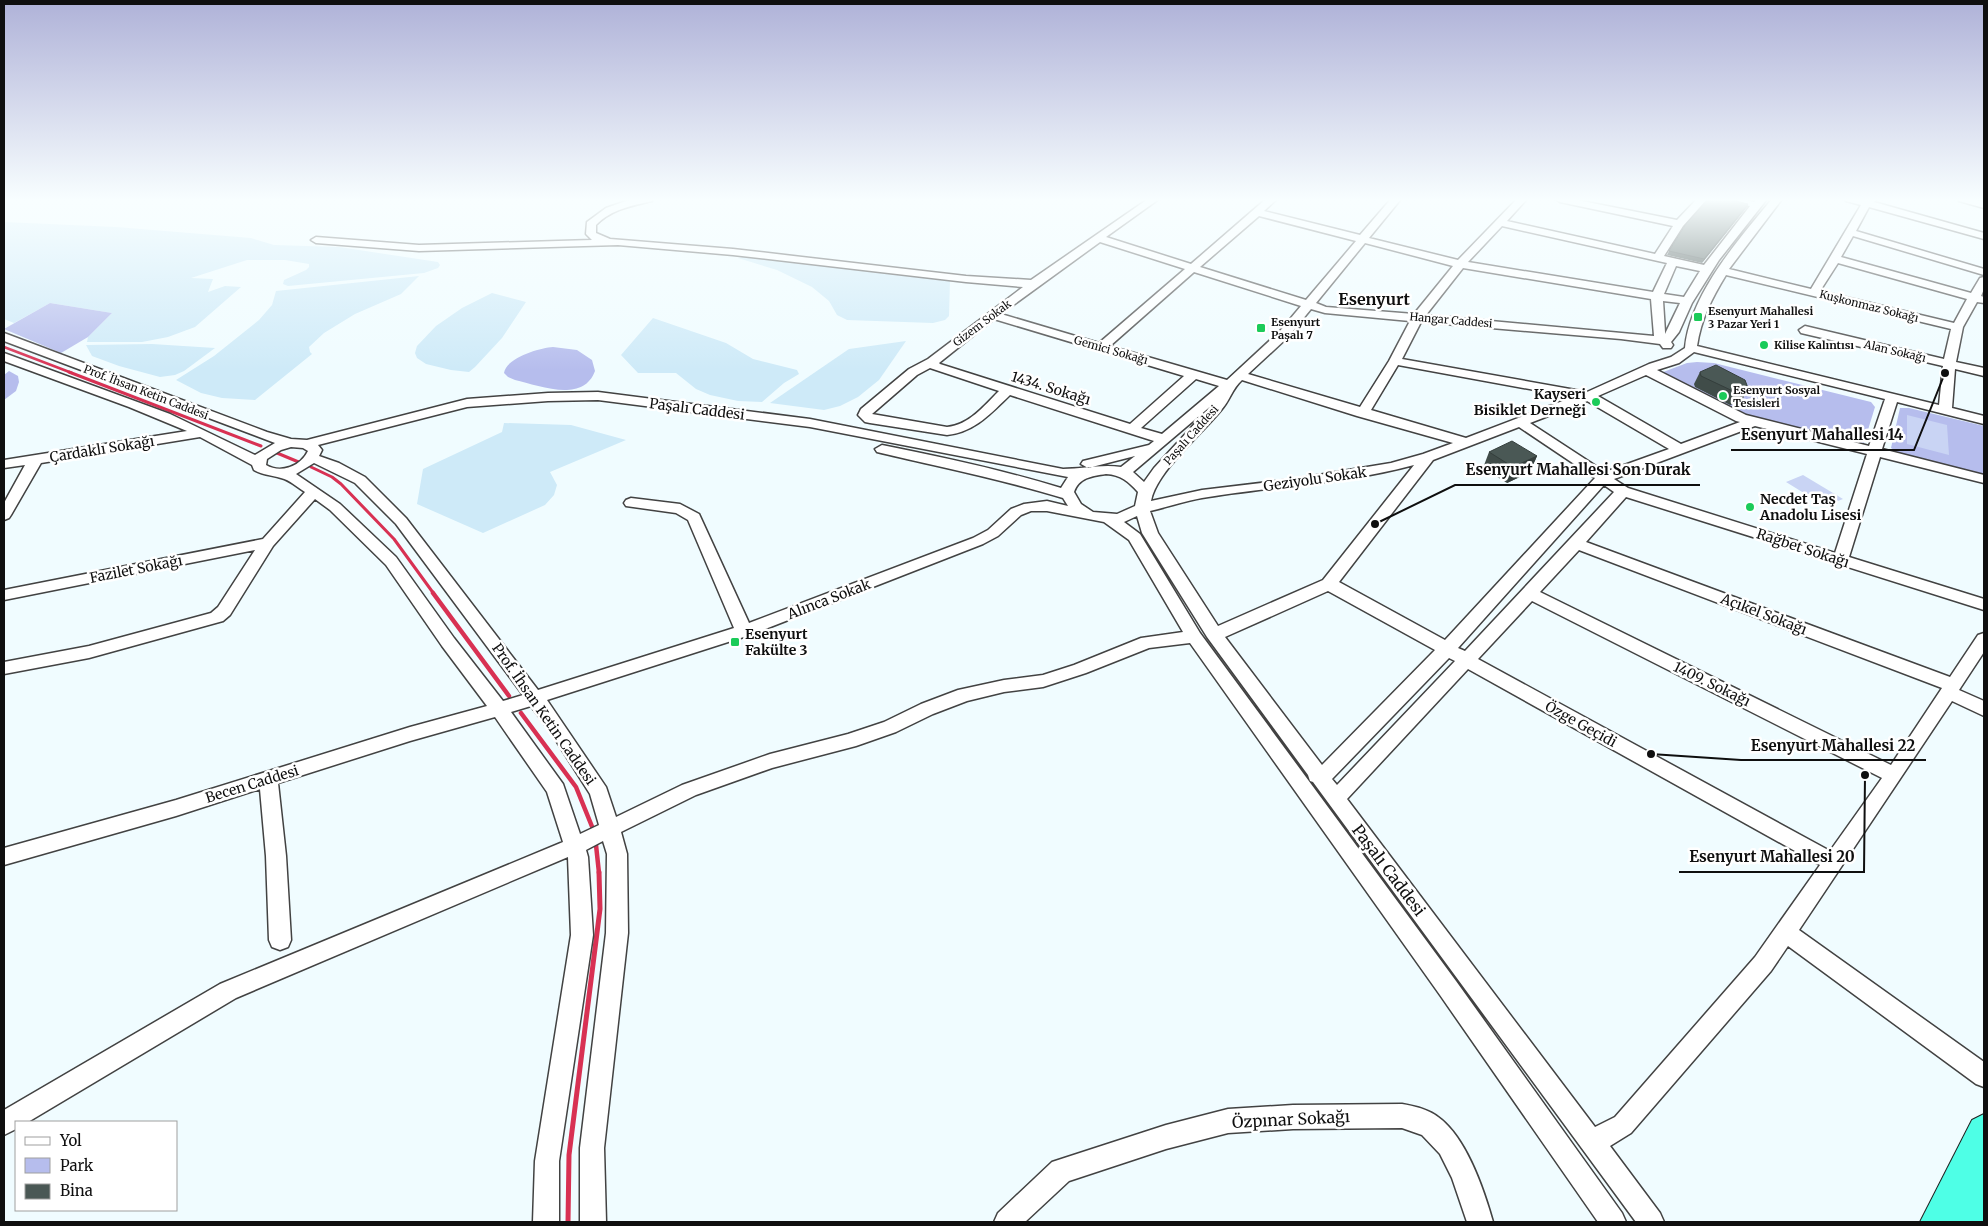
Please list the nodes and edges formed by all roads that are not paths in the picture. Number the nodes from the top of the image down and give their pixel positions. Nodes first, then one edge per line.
1 (769, 256) edge
2 (1072, 256) edge
3 (1157, 256) edge
4 (1205, 256) edge
5 (1349, 256) edge
6 (1429, 256) edge
7 (1467, 256) edge
8 (1650, 256) edge
9 (1716, 256) edge
10 (1734, 256) edge
11 (1837, 256) edge
12 (1931, 256) edge
13 (1658, 258) joint
14 (1835, 259) junction
15 (1673, 261) junction
16 (1460, 264) junction
17 (1192, 267) junction
18 (1706, 269) junction
19 (1723, 271) junction
20 (1984, 272) edge
21 (1984, 280) edge
22 (1033, 284) junction
23 (1814, 292) junction
24 (1657, 296) junction
25 (1979, 299) edge
26 (1686, 301) junction
27 (1309, 303) junction
28 (1004, 307) junction
29 (992, 315) junction
30 (1418, 317) junction
31 (1957, 327) junction
32 (1805, 330) dead end
33 (4, 337) edge
34 (1111, 338) junction
35 (1666, 341) junction
36 (1101, 347) junction
37 (1690, 348) junction
38 (4, 357) edge
39 (1395, 361) junction
40 (932, 362) junction
41 (1949, 364) junction
42 (1650, 368) junction
43 (1984, 372) edge
44 (1194, 374) junction
45 (1238, 374) junction
46 (1229, 385) junction
47 (1008, 390) junction
48 (1588, 396) junction
49 (1892, 397) junction
50 (1945, 410) junction
51 (1362, 413) junction
52 (1984, 420) edge
53 (1755, 421) junction
54 (1520, 422) junction
55 (1132, 429) junction
56 (201, 433) junction
57 (1159, 442) junction
58 (1466, 442) junction
59 (290, 443) junction
60 (1679, 450) junction
61 (312, 451) junction
62 (1875, 452) junction
63 (1428, 457) junction
64 (36, 459) junction
65 (258, 462) junction
66 (4, 464) edge
67 (1042, 469) junction
68 (1123, 472) junction
69 (282, 473) junction
70 (1087, 473) junction
71 (1603, 478) junction
72 (1984, 479) edge
73 (1028, 482) junction
74 (314, 491) junction
75 (1623, 491) junction
76 (1069, 495) junction
77 (1144, 498) junction
78 (630, 503) dead end
79 (1029, 507) junction
80 (4, 514) edge
81 (1089, 516) junction
82 (1109, 519) junction
83 (268, 543) junction
84 (1576, 544) junction
85 (1840, 560) junction
86 (1329, 584) junction
87 (1529, 594) junction
88 (4, 595) edge
89 (1984, 605) edge
90 (744, 631) junction
91 (1209, 634) junction
92 (1984, 639) edge
93 (1446, 650) junction
94 (1465, 661) junction
95 (4, 668) edge
96 (1950, 689) junction
97 (534, 696) junction
98 (500, 709) junction
99 (1984, 709) edge
100 (1894, 775) junction
101 (1317, 776) junction
102 (268, 779) junction
103 (1334, 796) junction
104 (610, 829) junction
105 (574, 846) junction
106 (4, 857) edge
107 (1834, 863) junction
108 (1785, 932) junction
109 (280, 940) dead end
110 (1984, 1076) edge
111 (4, 1123) edge
112 (1984, 1132) edge
113 (1592, 1143) junction
114 (1984, 1188) edge
115 (546, 1222) edge
116 (594, 1222) edge
117 (1007, 1222) edge
118 (1480, 1222) edge
119 (1613, 1222) edge
120 (1651, 1222) edge
121 (1939, 1222) edge
122 (1968, 1222) edge

1 - 22 street
2 - 22 street, Gizem Sokak
3 - 17 street, Hangar Caddesi
4 - 17 street
5 - 27 street, Paşalı Caddesi
6 - 16 street
7 - 16 street
8 - 13 street
9 - 18 street
10 - 19 street
11 - 14 street
12 - 20 street
13 - 15 street
14 - 23 street
14 - 25 street
15 - 18 street
15 - 24 street
16 - 24 street
16 - 30 street
17 - 27 street, Hangar Caddesi
17 - 34 street
18 - 26 street
19 - 23 street, Kuşkonmaz Sokağı
19 - 37 street
21 - 25 street
22 - 28 street, Gizem Sokak
23 - 31 street, Kuşkonmaz Sokağı
24 - 26 street
24 - 35 street
25 - 31 street
26 - 35 street
27 - 30 street, Hangar Caddesi
27 - 45 street, Paşalı Caddesi
28 - 29 street, Gizem Sokak
28 - 34 street
29 - 36 street, Gemici Sokağı
29 - 40 street, Gizem Sokak
30 - 35 street, Hangar Caddesi
30 - 39 street
31 - 41 street
32 - 41 street, Alan Sokağı
33 - 59 street, Prof. İhsan Ketin Caddesi
34 - 36 street
35 - 37 street, Hangar Caddesi
35 - 42 street
36 - 44 street, Gemici Sokağı
37 - 42 street, Geziyolu Sokak
37 - 49 street
38 - 56 street, Prof. İhsan Ketin Caddesi
39 - 48 street
39 - 51 street
40 - 47 street, 1434. Sokağı
40 - 47 street, Gizem Sokak
41 - 43 street, Alan Sokağı
41 - 50 street
42 - 48 street, Geziyolu Sokak
42 - 53 street
44 - 46 street, Gemici Sokağı
44 - 55 street
45 - 46 street, Paşalı Caddesi
45 - 51 street
46 - 57 street
46 - 77 street, Paşalı Caddesi
47 - 55 street, 1434. Sokağı
48 - 54 street, Geziyolu Sokak
48 - 60 street
49 - 50 street
49 - 62 street
50 - 52 street
51 - 58 street
53 - 60 street
53 - 62 street
54 - 58 street, Geziyolu Sokak
54 - 71 street
55 - 57 street, 1434. Sokağı
56 - 64 street, Çardaklı Sokağı
56 - 65 street, Prof. İhsan Ketin Caddesi
57 - 67 street
57 - 68 street
58 - 63 street, Geziyolu Sokak
59 - 61 street
59 - 65 street
60 - 71 street
61 - 67 street, Paşalı Caddesi
61 - 69 street
61 - 73 street, Paşalı Caddesi
61 - 97 street, Prof. İhsan Ketin Caddesi
62 - 72 street
62 - 85 street
63 - 77 street, Geziyolu Sokak
63 - 86 street
64 - 66 street, Çardaklı Sokağı
64 - 80 street
65 - 69 street, Prof. İhsan Ketin Caddesi
67 - 70 street, Paşalı Caddesi
68 - 70 street
68 - 77 street
69 - 74 street
70 - 76 street
71 - 75 street
71 - 93 street
73 - 76 street, Paşalı Caddesi
73 - 79 street
74 - 83 street
74 - 98 street
75 - 84 street
75 - 85 street, Rağbet Sokağı
76 - 81 street
77 - 82 street
77 - 91 street, Paşalı Caddesi
78 - 90 street
79 - 81 street
79 - 90 street, Alınca Sokak
81 - 82 street
82 - 91 street, Paşalı Caddesi
83 - 88 street, Fazilet Sokağı
83 - 95 street
84 - 87 street
84 - 96 street, Açıkel Sokağı
85 - 89 street, Rağbet Sokağı
86 - 91 street
86 - 93 street, Özge Geçidi
87 - 94 street
87 - 100 street, 1409. Sokağı
90 - 97 street, Alınca Sokak
91 - 101 street, Paşalı Caddesi
91 - 104 street
91 - 119 street, Paşalı Caddesi
92 - 96 street
93 - 94 street, Özge Geçidi
93 - 101 street
94 - 103 street
94 - 107 street, Özge Geçidi
96 - 99 street, Açıkel Sokağı
96 - 100 street
97 - 98 street, Becen Caddesi
97 - 104 street, Prof. İhsan Ketin Caddesi
98 - 102 street, Becen Caddesi
98 - 105 street
100 - 107 street
101 - 103 street, Paşalı Caddesi
102 - 106 street, Becen Caddesi
102 - 109 street
103 - 113 street, Paşalı Caddesi
104 - 105 street
104 - 116 street, Prof. İhsan Ketin Caddesi
105 - 111 street
105 - 115 street
107 - 108 street
108 - 110 street
108 - 113 street
112 - 121 highway
113 - 120 street, Paşalı Caddesi
114 - 122 highway
117 - 118 street, Özpınar Sokağı

